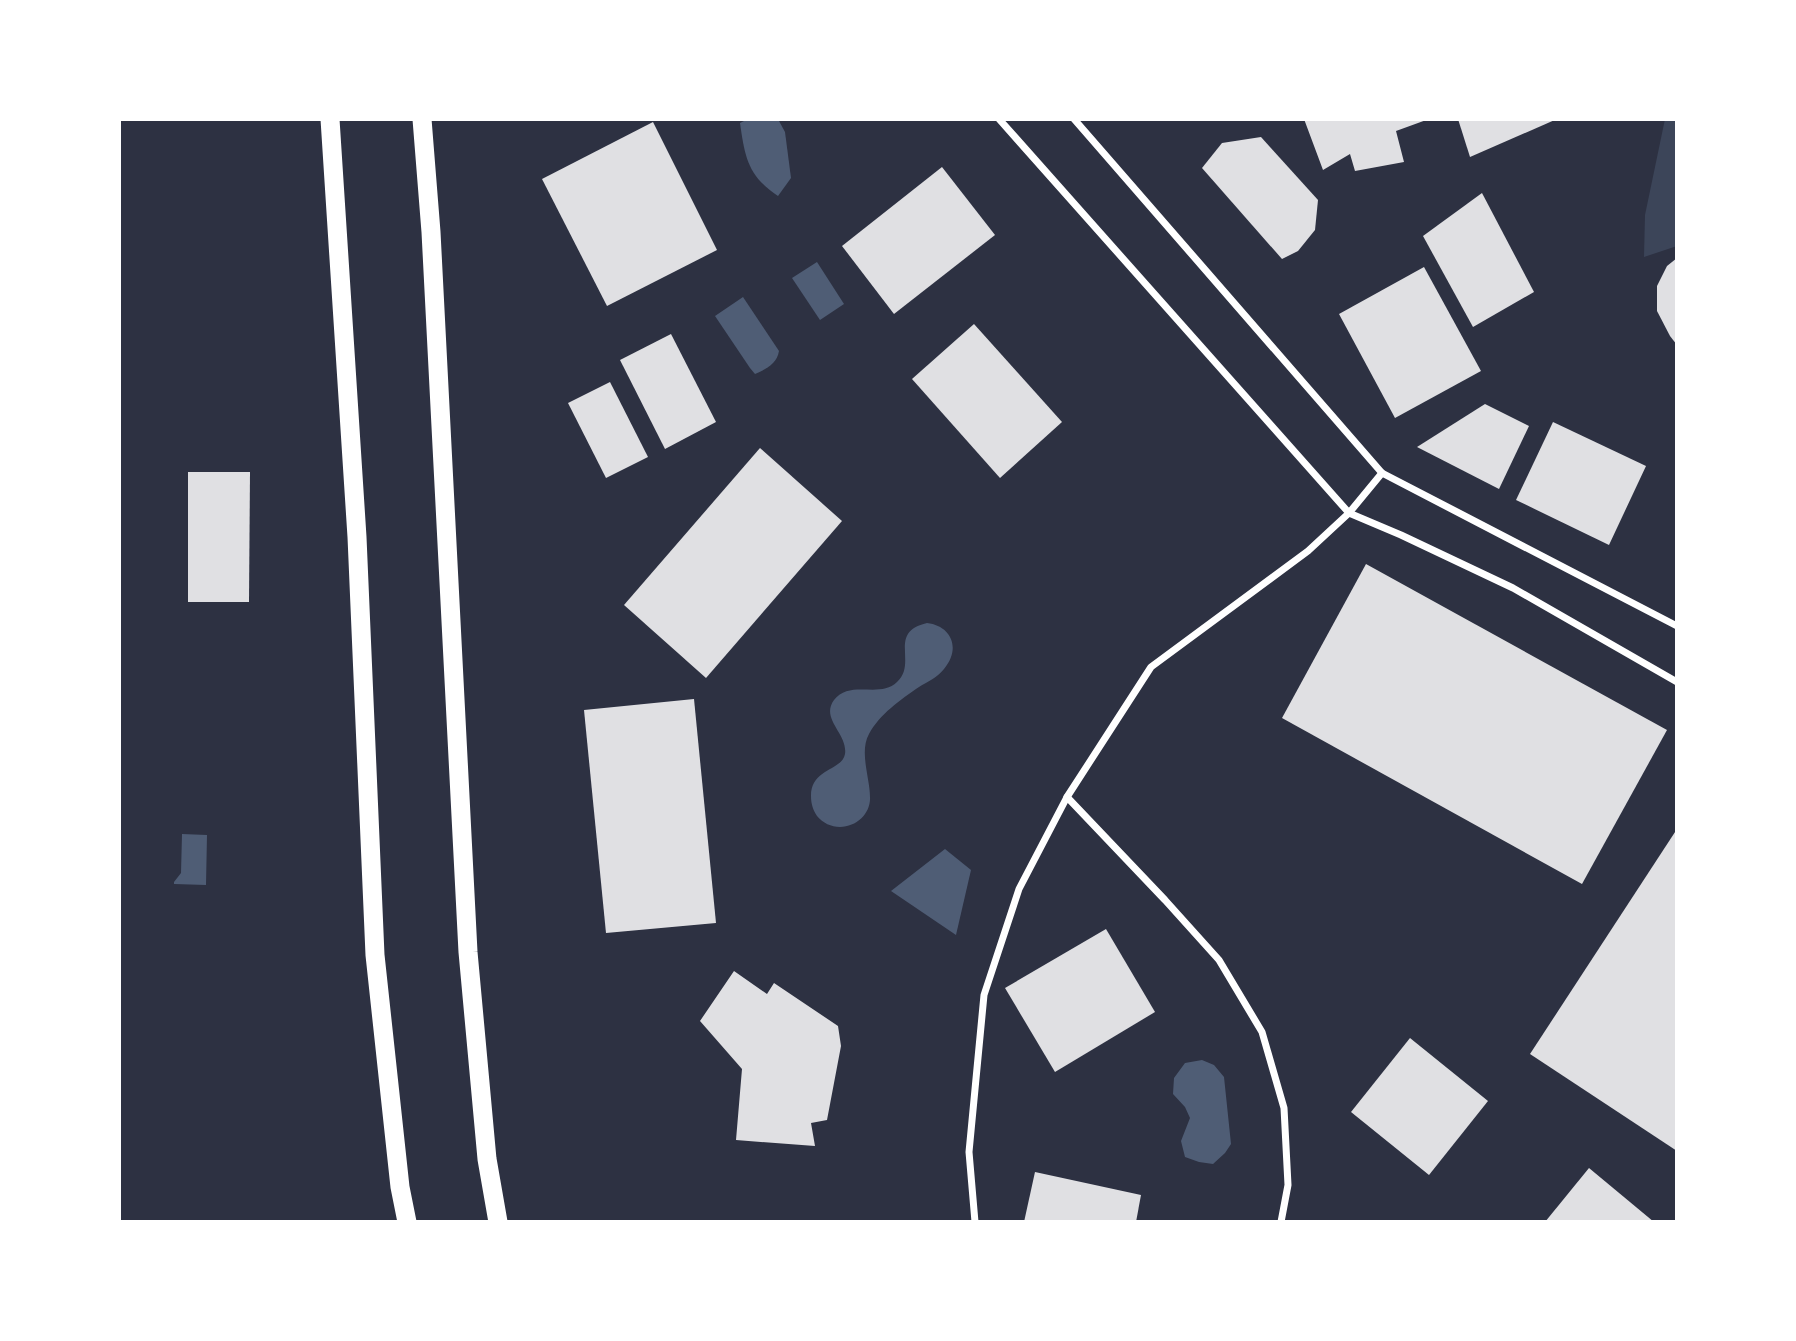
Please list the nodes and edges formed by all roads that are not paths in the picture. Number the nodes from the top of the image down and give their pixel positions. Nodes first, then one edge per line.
1 (330, 119) edge
2 (422, 119) edge
3 (999, 119) edge
4 (1074, 119) edge
5 (1382, 474) junction
6 (1349, 513) junction
7 (1677, 626) edge
8 (1677, 682) edge
9 (1067, 797) junction
10 (407, 1222) edge
11 (498, 1222) edge
12 (975, 1222) edge
13 (1281, 1222) edge

1 - 10 highway
2 - 11 highway
3 - 6 street
4 - 5 street
5 - 6 street
5 - 7 street
6 - 8 street
6 - 9 street
9 - 12 street
9 - 13 street

